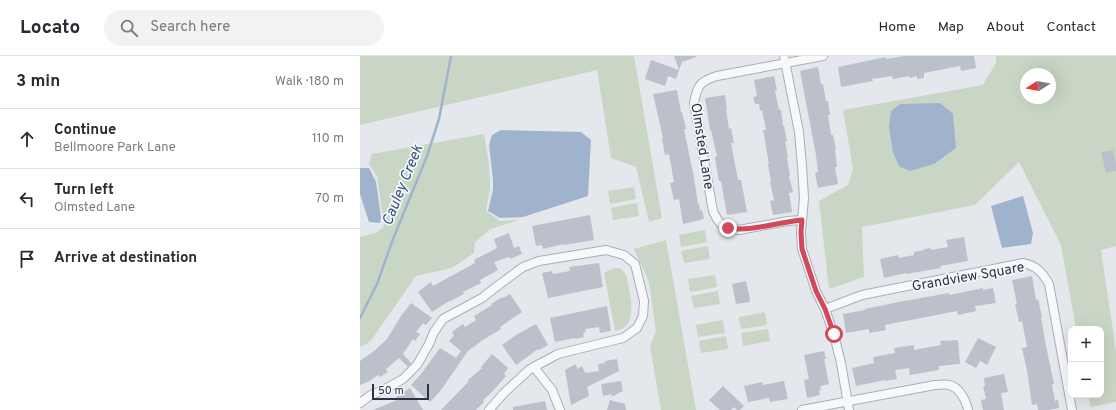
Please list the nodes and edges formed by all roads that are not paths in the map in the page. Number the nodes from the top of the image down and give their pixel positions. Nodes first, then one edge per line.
1 (823, 56) edge
2 (785, 59) edge
3 (802, 220) junction
4 (825, 309) junction
5 (534, 367) junction
6 (360, 402) edge
7 (848, 406) edge
8 (489, 410) edge
9 (560, 410) edge
10 (802, 410) edge
11 (968, 410) edge
12 (1072, 410) edge

1 - 2 street, Olmsted Lane
2 - 3 street
2 - 3 street, Olmsted Lane
3 - 4 street
4 - 7 street
4 - 12 street, Grandview Square
5 - 6 street
5 - 8 street
5 - 9 street
7 - 10 street
7 - 11 street

